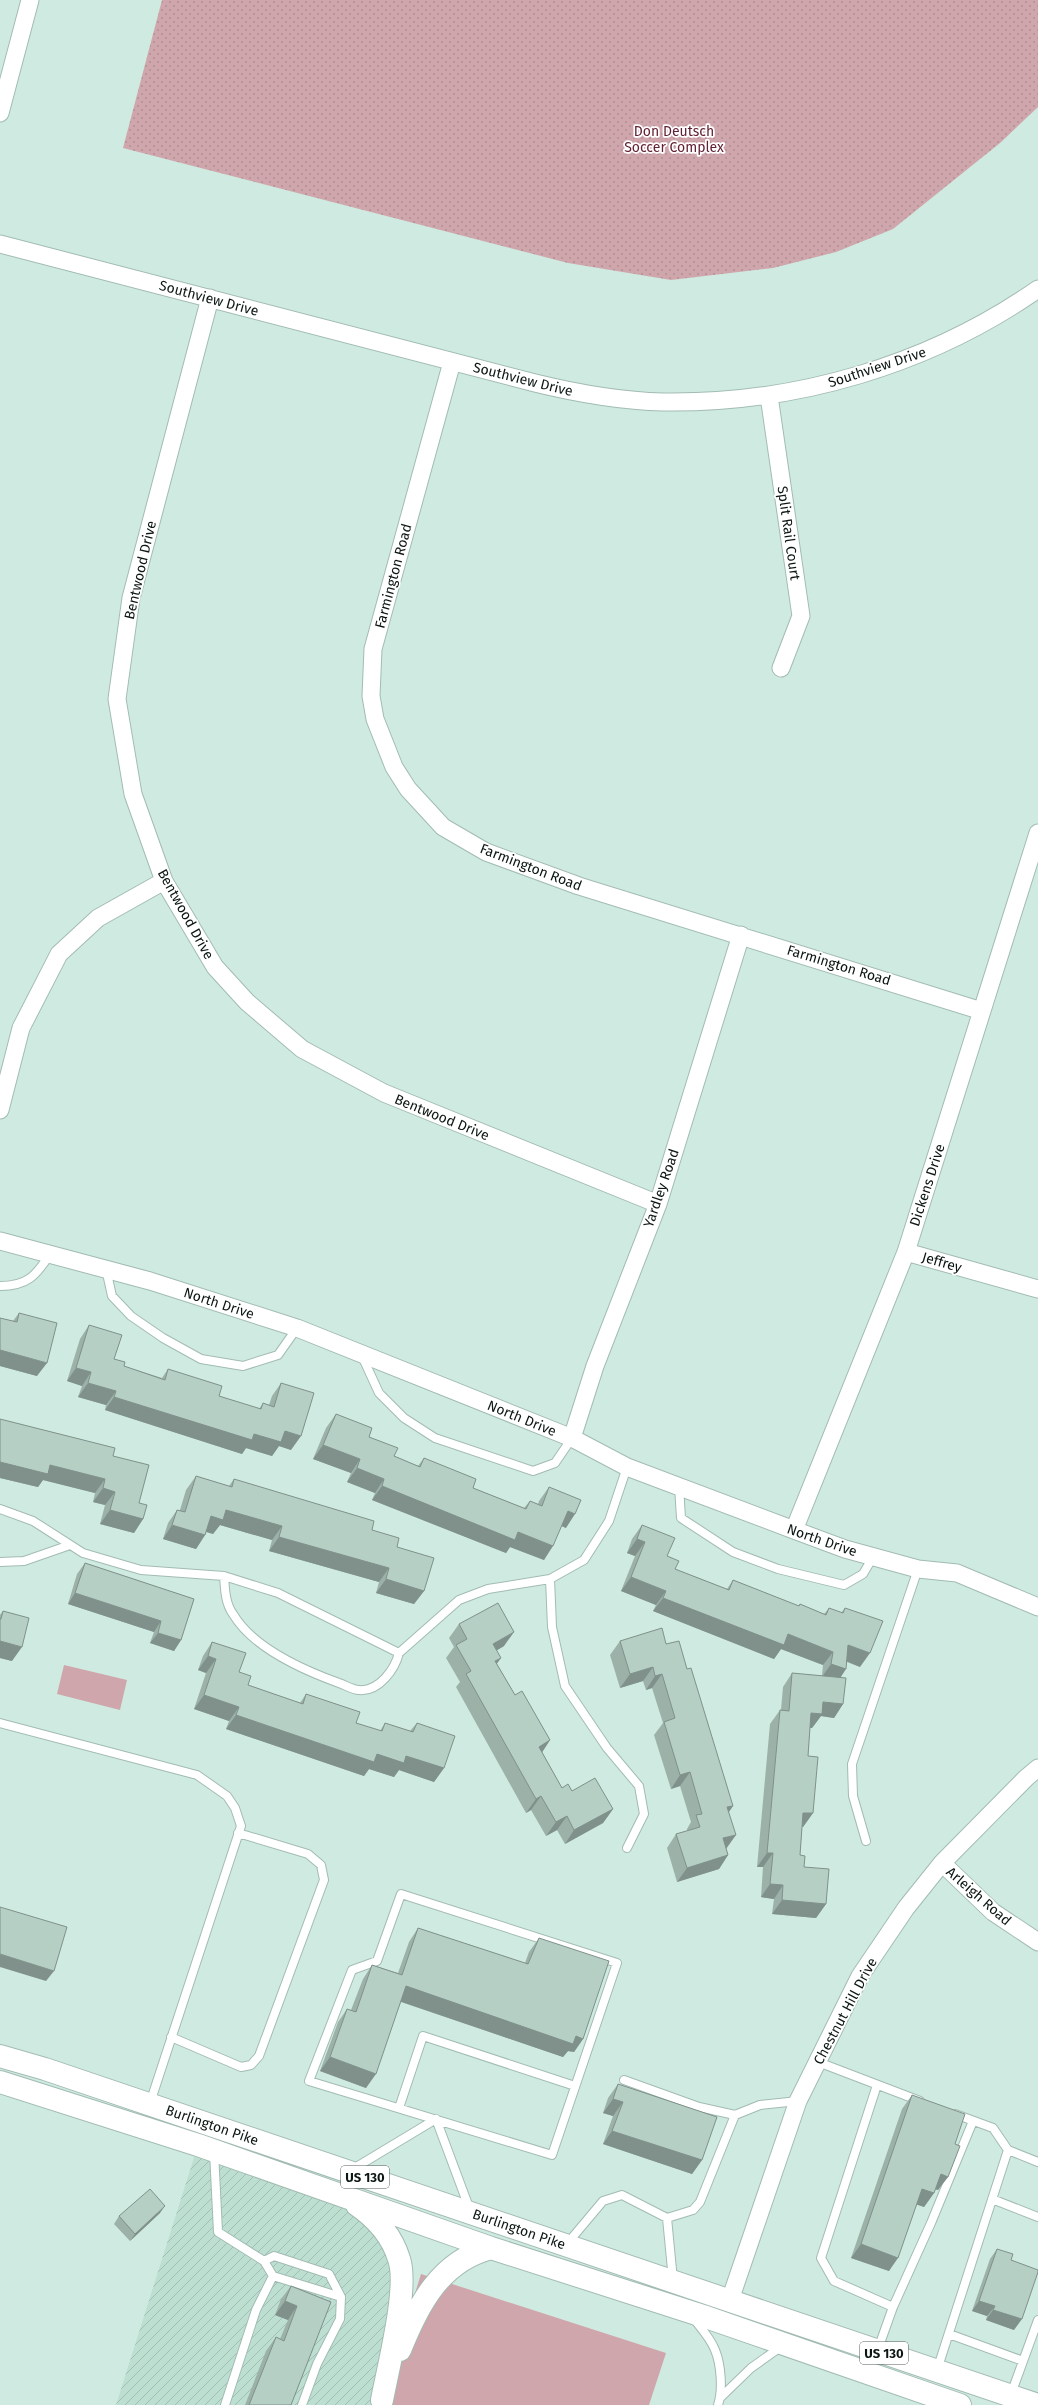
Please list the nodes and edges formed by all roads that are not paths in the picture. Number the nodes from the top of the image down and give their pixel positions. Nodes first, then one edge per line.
1 (30, 0) edge
2 (0, 112) edge
3 (0, 244) edge
4 (1038, 289) edge
5 (210, 298) junction
6 (452, 362) junction
7 (769, 396) junction
8 (781, 668) dead end
9 (1038, 833) edge
10 (164, 881) junction
11 (741, 934) junction
12 (982, 1011) junction
13 (0, 1110) edge
14 (658, 1204) junction
15 (0, 1241) edge
16 (906, 1252) junction
17 (50, 1254) junction
18 (106, 1269) junction
19 (0, 1286) edge
20 (1038, 1289) edge
21 (297, 1328) junction
22 (361, 1354) junction
23 (572, 1438) junction
24 (627, 1467) junction
25 (679, 1486) junction
26 (0, 1510) edge
27 (794, 1530) junction
28 (70, 1545) junction
29 (873, 1557) junction
30 (0, 1562) edge
31 (918, 1569) junction
32 (224, 1576) junction
33 (550, 1579) junction
34 (1038, 1607) edge
35 (399, 1653) junction
36 (0, 1723) edge
37 (1038, 1768) edge
38 (238, 1833) junction
39 (866, 1841) dead end
40 (627, 1848) dead end
41 (942, 1863) junction
42 (1038, 1942) edge
43 (171, 2037) junction
44 (0, 2056) edge
45 (818, 2062) junction
46 (624, 2080) dead end
47 (877, 2085) junction
48 (4, 2086) edge
49 (576, 2086) junction
50 (798, 2101) junction
51 (149, 2104) junction
52 (929, 2104) edge
53 (399, 2108) junction
54 (944, 2110) edge
55 (735, 2115) junction
56 (436, 2119) junction
57 (973, 2121) junction
58 (213, 2150) junction
59 (1008, 2150) junction
60 (1038, 2162) edge
61 (349, 2172) junction
62 (341, 2194) junction
63 (992, 2199) junction
64 (471, 2213) junction
65 (1038, 2217) edge
66 (667, 2218) junction
67 (566, 2245) junction
68 (491, 2248) junction
69 (264, 2261) junction
70 (273, 2276) junction
71 (673, 2281) junction
72 (341, 2297) junction
73 (730, 2300) junction
74 (893, 2307) junction
75 (688, 2311) junction
76 (1038, 2320) edge
77 (949, 2334) junction
78 (785, 2344) junction
79 (878, 2351) junction
80 (1023, 2361) junction
81 (937, 2370) junction
82 (1010, 2395) junction
83 (940, 2401) edge
84 (719, 2402) edge
85 (381, 2403) edge
86 (225, 2405) edge
87 (302, 2405) edge
88 (960, 2405) edge
89 (1038, 2405) edge

1 - 2 street
3 - 5 street, Southview Drive
4 - 7 street, Southview Drive
5 - 6 street, Southview Drive
5 - 10 street, Bentwood Drive
6 - 7 street, Southview Drive
6 - 11 street, Farmington Road
7 - 8 street, Split Rail Court
9 - 12 street, Dickens Drive
10 - 13 street
10 - 14 street, Bentwood Drive
11 - 12 street, Farmington Road
11 - 14 street, Yardley Road
12 - 16 street, Dickens Drive
14 - 23 street, Yardley Road
15 - 17 street, North Drive
16 - 20 street, Jeffrey
16 - 27 street, Dickens Drive
17 - 18 street, North Drive
17 - 19 lane
18 - 21 street, North Drive
18 - 21 lane
21 - 22 street, North Drive
22 - 23 street, North Drive
22 - 23 lane
23 - 24 street, North Drive
24 - 25 street, North Drive
24 - 33 lane
25 - 27 street, North Drive
25 - 29 lane
26 - 28 lane
27 - 29 street, North Drive
28 - 30 lane
28 - 32 lane
29 - 31 street, North Drive
31 - 34 street, North Drive
31 - 39 lane
32 - 35 lane
32 - 35 lane
33 - 35 lane
33 - 40 lane
36 - 38 lane
37 - 41 street, Chestnut Hill Drive
38 - 43 lane
38 - 43 lane
41 - 42 street, Arleigh Road
41 - 45 street, Chestnut Hill Drive
43 - 51 lane
44 - 51 highway, Burlington Pike / US 130
45 - 47 lane
45 - 50 street, Chestnut Hill Drive
46 - 55 lane
47 - 52 lane
47 - 74 lane
48 - 58 highway, Burlington Pike / US 130
49 - 53 lane
49 - 53 lane
49 - 56 lane
50 - 55 lane
50 - 73 street, Chestnut Hill Drive
51 - 61 highway, Burlington Pike / US 130
53 - 56 lane
54 - 57 lane
55 - 66 lane
56 - 61 lane
56 - 64 lane
57 - 59 lane
57 - 74 lane
58 - 62 highway, Burlington Pike / US 130
58 - 69 lane
59 - 60 lane
59 - 63 lane
61 - 64 highway, Burlington Pike / US 130
62 - 68 highway, Burlington Pike / US 130
62 - 85 highway
63 - 65 lane
63 - 77 lane
64 - 67 highway, Burlington Pike / US 130
66 - 67 lane
66 - 71 lane
67 - 71 highway, Burlington Pike / US 130
68 - 75 highway, Burlington Pike / US 130
68 - 85 highway
69 - 70 lane
69 - 72 lane
70 - 72 lane
70 - 86 lane
71 - 73 highway, Burlington Pike / US 130
72 - 87 lane
73 - 79 highway, Burlington Pike / US 130
74 - 79 lane
75 - 78 highway, Burlington Pike / US 130
75 - 84 lane
76 - 80 lane
77 - 80 lane
77 - 81 lane
78 - 83 highway, Burlington Pike / US 130
78 - 84 lane
79 - 81 highway, Burlington Pike / US 130
80 - 82 lane
81 - 82 highway, Burlington Pike / US 130
82 - 89 highway, Burlington Pike / US 130
83 - 88 highway, Burlington Pike / US 130

